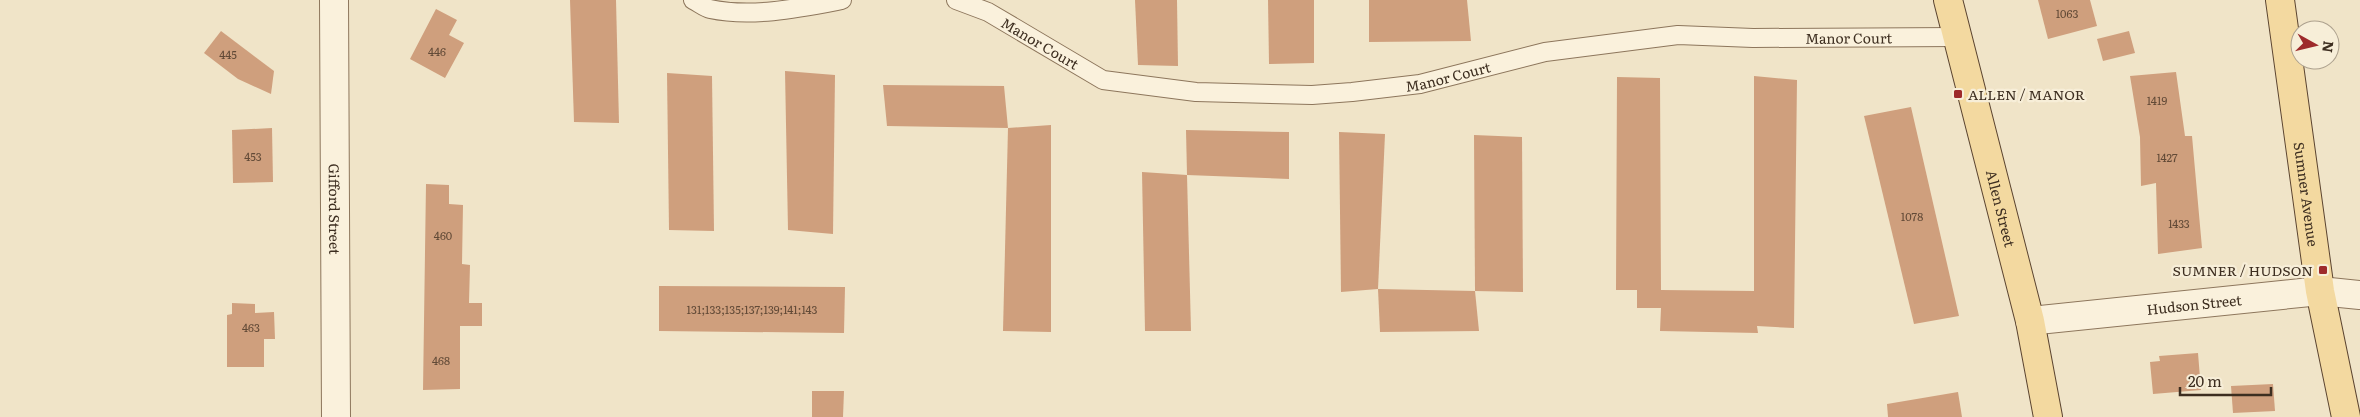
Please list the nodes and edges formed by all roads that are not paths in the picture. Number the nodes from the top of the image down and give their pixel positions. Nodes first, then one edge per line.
1 (334, 0) edge
2 (693, 0) edge
3 (842, 0) edge
4 (956, 0) edge
5 (1948, 0) edge
6 (2280, 0) edge
7 (1958, 37) junction
8 (2320, 291) junction
9 (2360, 295) edge
10 (2030, 321) junction
11 (336, 417) edge
12 (2048, 417) edge
13 (2346, 417) edge

1 - 11 street, Gifford Street
2 - 3 lane
4 - 7 lane, Manor Court
5 - 7 main road, Allen Street
6 - 8 main road, Sumner Avenue
7 - 10 main road, Allen Street
8 - 9 street, Hudson Street
8 - 10 street, Hudson Street
8 - 13 main road, Sumner Avenue
10 - 12 main road, Allen Street

